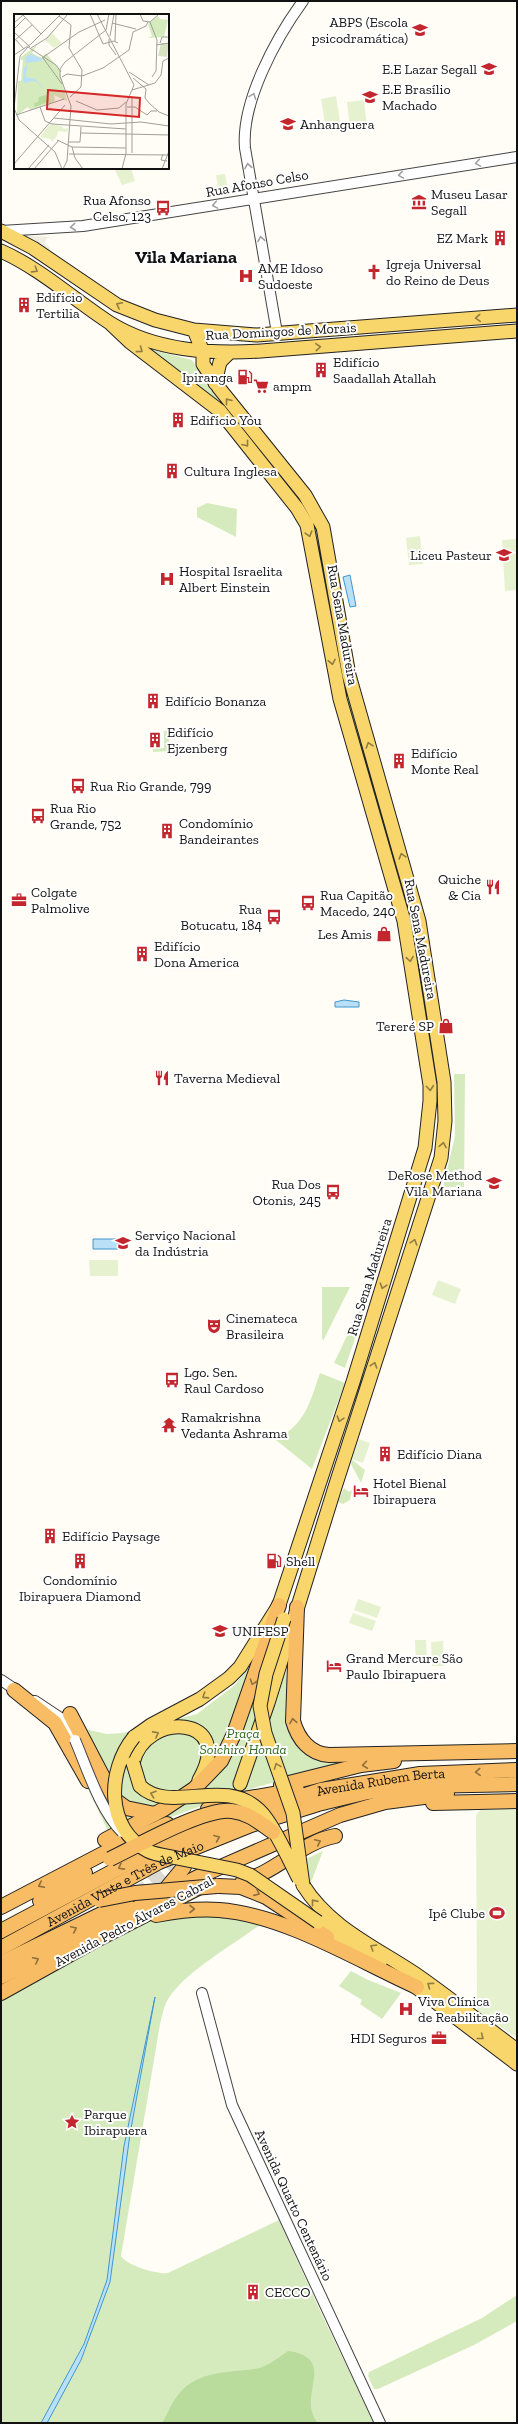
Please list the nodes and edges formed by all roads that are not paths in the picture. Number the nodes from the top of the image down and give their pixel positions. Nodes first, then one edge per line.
1 (303, 1) edge
2 (517, 157) edge
3 (254, 198) junction
4 (1, 231) edge
5 (1, 251) edge
6 (517, 315) edge
7 (111, 324) junction
8 (194, 330) junction
9 (517, 331) edge
10 (277, 333) junction
11 (261, 351) junction
12 (203, 352) junction
13 (229, 353) junction
14 (215, 382) junction
15 (340, 1472) junction
16 (279, 1605) junction
17 (297, 1607) junction
18 (1, 1680) edge
19 (14, 1690) junction
20 (70, 1714) dead end
21 (517, 1751) edge
22 (445, 1752) junction
23 (517, 1770) edge
24 (240, 1784) dead end
25 (517, 1784) edge
26 (477, 1785) junction
27 (194, 1789) junction
28 (321, 1790) junction
29 (238, 1800) junction
30 (517, 1801) edge
31 (117, 1802) junction
32 (100, 1803) junction
33 (154, 1814) junction
34 (249, 1819) junction
35 (312, 1826) junction
36 (273, 1832) junction
37 (336, 1836) dead end
38 (130, 1838) junction
39 (105, 1840) junction
40 (266, 1848) junction
41 (184, 1867) dead end
42 (77, 1868) junction
43 (218, 1886) junction
44 (303, 1886) junction
45 (161, 1895) junction
46 (126, 1902) tunnel mouth
47 (82, 1904) junction
48 (1, 1907) edge
49 (139, 1918) junction
50 (323, 1919) junction
51 (1, 1924) edge
52 (1, 1931) edge
53 (1, 1948) edge
54 (354, 1958) junction
55 (1, 1963) edge
56 (1, 1977) edge
57 (416, 1980) junction
58 (1, 1993) edge
59 (202, 1993) dead end
60 (517, 2050) edge
61 (517, 2064) edge
62 (380, 2423) edge

3 -> 1 street
2 -> 3 street, Rua Afonso Celso
3 -> 4 street, Rua Afonso Celso
10 -> 3 street
8 -> 4 main road, Rua Domingos de Morais
5 -> 7 main road, Rua Domingos de Morais
6 -> 10 main road, Rua Domingos de Morais
7 - 12 main road, Rua Domingos de Morais
7 -> 16 main road, Rua Sena Madureira
8 - 10 main road, Rua Domingos de Morais
8 - 12 main road, Rua Sena Madureira
11 -> 9 main road, Rua Domingos de Morais
10 - 11 main road
11 - 13 main road, Rua Domingos de Morais
12 - 13 main road, Rua Domingos de Morais
12 - 14 main road, Rua Sena Madureira
13 - 14 main road
15 -> 14 main road, Rua Sena Madureira
15 - 17 main road, Rua Sena Madureira
44 -> 15 main road, bridge
16 -> 27 highway
16 -> 38 main road, Rua Sena Madureira, bridge
22 -> 17 highway
17 - 24 main road, Rua Sena Madureira
18 - 19 street
19 - 32 highway
19 - 38 street, bridge
20 - 31 highway
21 - 22 highway
22 -> 29 highway
23 -> 28 highway, Avenida Rubem Berta
25 - 26 highway, Avenida Rubem Berta
26 - 34 highway, Avenida Rubem Berta
26 - 35 highway
27 - 33 highway
36 -> 27 main road, bridge
28 - 29 highway
28 - 34 highway, Avenida Rubem Berta
29 - 42 highway
30 - 35 highway
31 - 32 highway
31 - 33 highway
32 - 39 highway
33 - 39 highway
47 -> 34 highway, Avenida Vinte e Três de Maio
34 -> 52 highway, Avenida Vinte e Três de Maio
35 - 40 highway
36 - 44 main road, bridge
36 - 51 highway, bridge
43 -> 37 highway
38 - 50 main road, bridge
39 - 42 highway
40 - 45 highway
40 - 49 highway, Avenida Pedro Álvares Cabral
41 - 45 highway
42 -> 48 highway
43 - 47 highway, bridge
43 -> 54 highway
50 -> 44 main road
56 -> 45 highway
55 -> 46 highway
47 - 53 highway, Avenida Vinte e Três de Maio
49 -> 54 highway
49 - 58 highway, Avenida Pedro Álvares Cabral
50 - 57 main road
54 - 57 highway
60 -> 57 main road
57 -> 61 main road
59 - 62 street, Avenida Quarto Centenário

